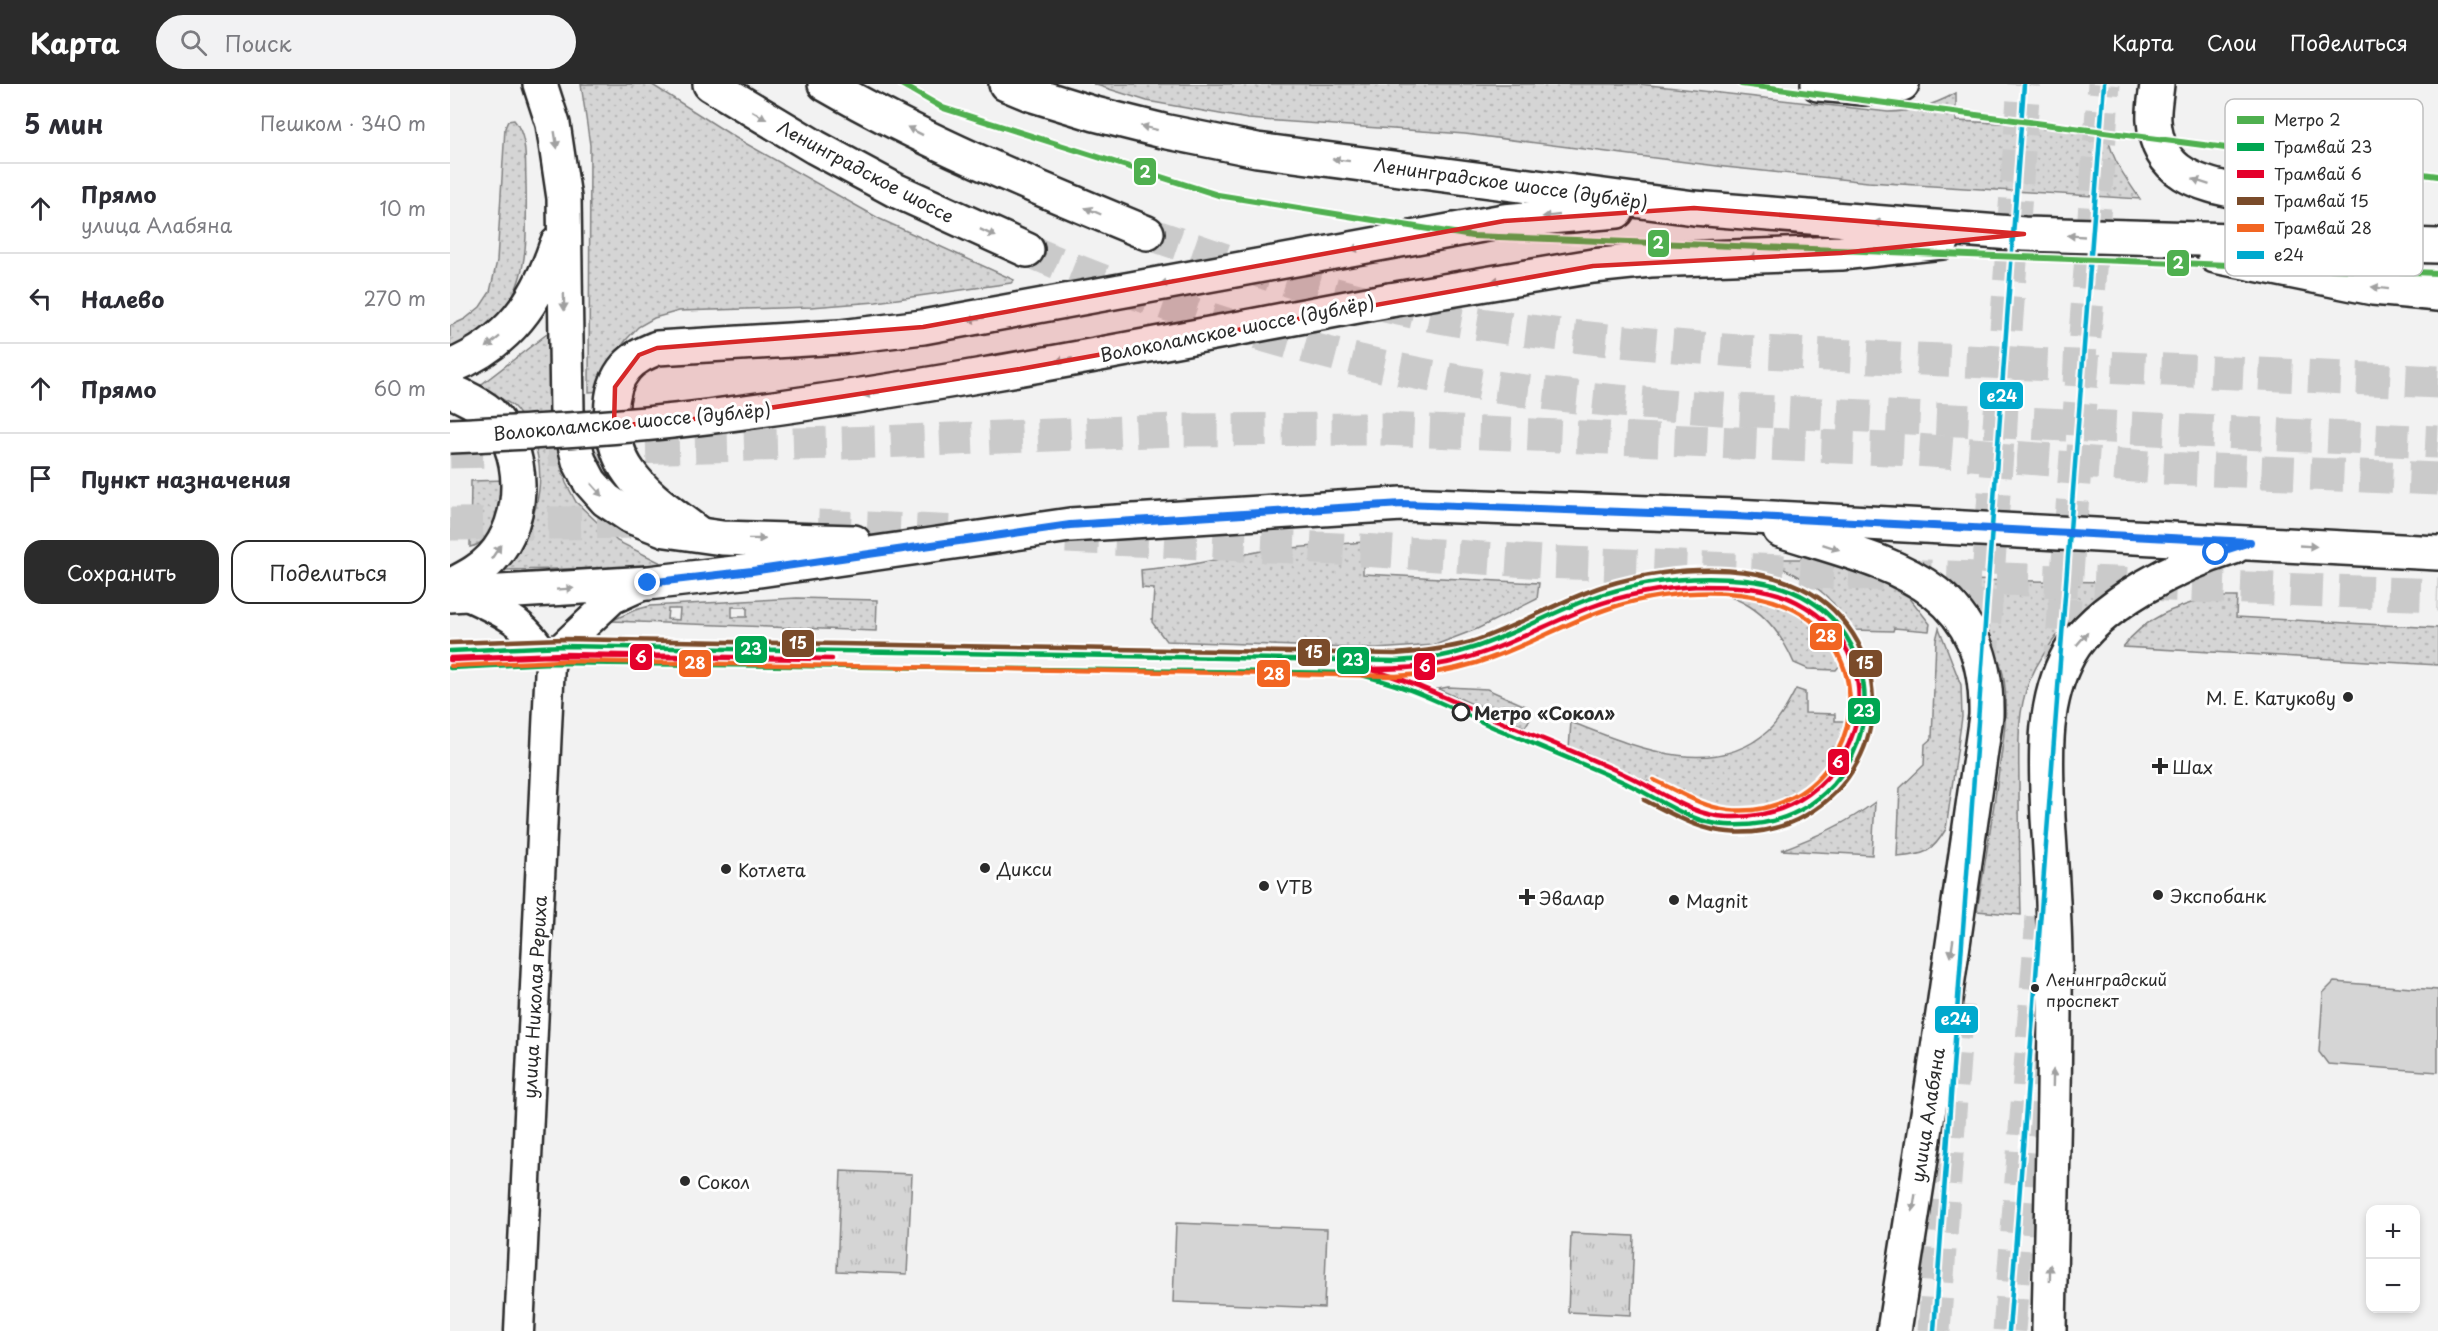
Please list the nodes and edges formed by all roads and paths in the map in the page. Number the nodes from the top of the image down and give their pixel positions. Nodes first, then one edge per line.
1 (540, 84) edge
2 (710, 84) edge
3 (825, 84) edge
4 (1006, 84) edge
5 (1818, 84) edge
6 (1902, 84) edge
7 (2157, 84) edge
8 (2225, 188) edge
9 (1694, 208) junction
10 (565, 222) junction
11 (1147, 233) tunnel mouth
12 (2024, 234) junction
13 (2127, 238) junction
14 (2225, 241) edge
15 (2423, 246) edge
16 (2438, 246) edge
17 (1027, 250) tunnel mouth
18 (2225, 258) edge
19 (2314, 276) edge
20 (2438, 294) edge
21 (450, 367) edge
22 (450, 390) edge
23 (450, 436) edge
24 (1735, 516) junction
25 (699, 534) junction
26 (2250, 542) junction
27 (928, 546) junction
28 (2438, 553) edge
29 (648, 583) junction
30 (455, 592) edge
31 (550, 663) junction
32 (519, 1331) edge
33 (1894, 1331) edge
34 (2049, 1331) edge

1 -> 10 main road
2 -> 17 main road, Ленинградское шоссе
11 -> 3 main road
9 -> 4 main road, Ленинградское шоссе (дублёр)
5 - 6 main road
8 -> 7 main road
12 -> 9 main road, Ленинградское шоссе (дублёр)
9 -> 25 main road
10 -> 21 main road
10 -> 25 main road
13 -> 12 main road
12 -> 23 main road, Волоколамское шоссе (дублёр), bridge
13 - 14 main road
18 -> 13 main road
15 - 16 main road
20 -> 19 main road
30 -> 22 main road
24 - 26 main road
24 - 27 main road
24 -> 33 main road, улица Алабяна
25 -> 27 main road
26 -> 28 main road
34 -> 26 main road
27 - 29 main road
30 -> 29 main road
29 - 31 street
30 - 31 street
31 - 32 street, улица Николая Рериха

